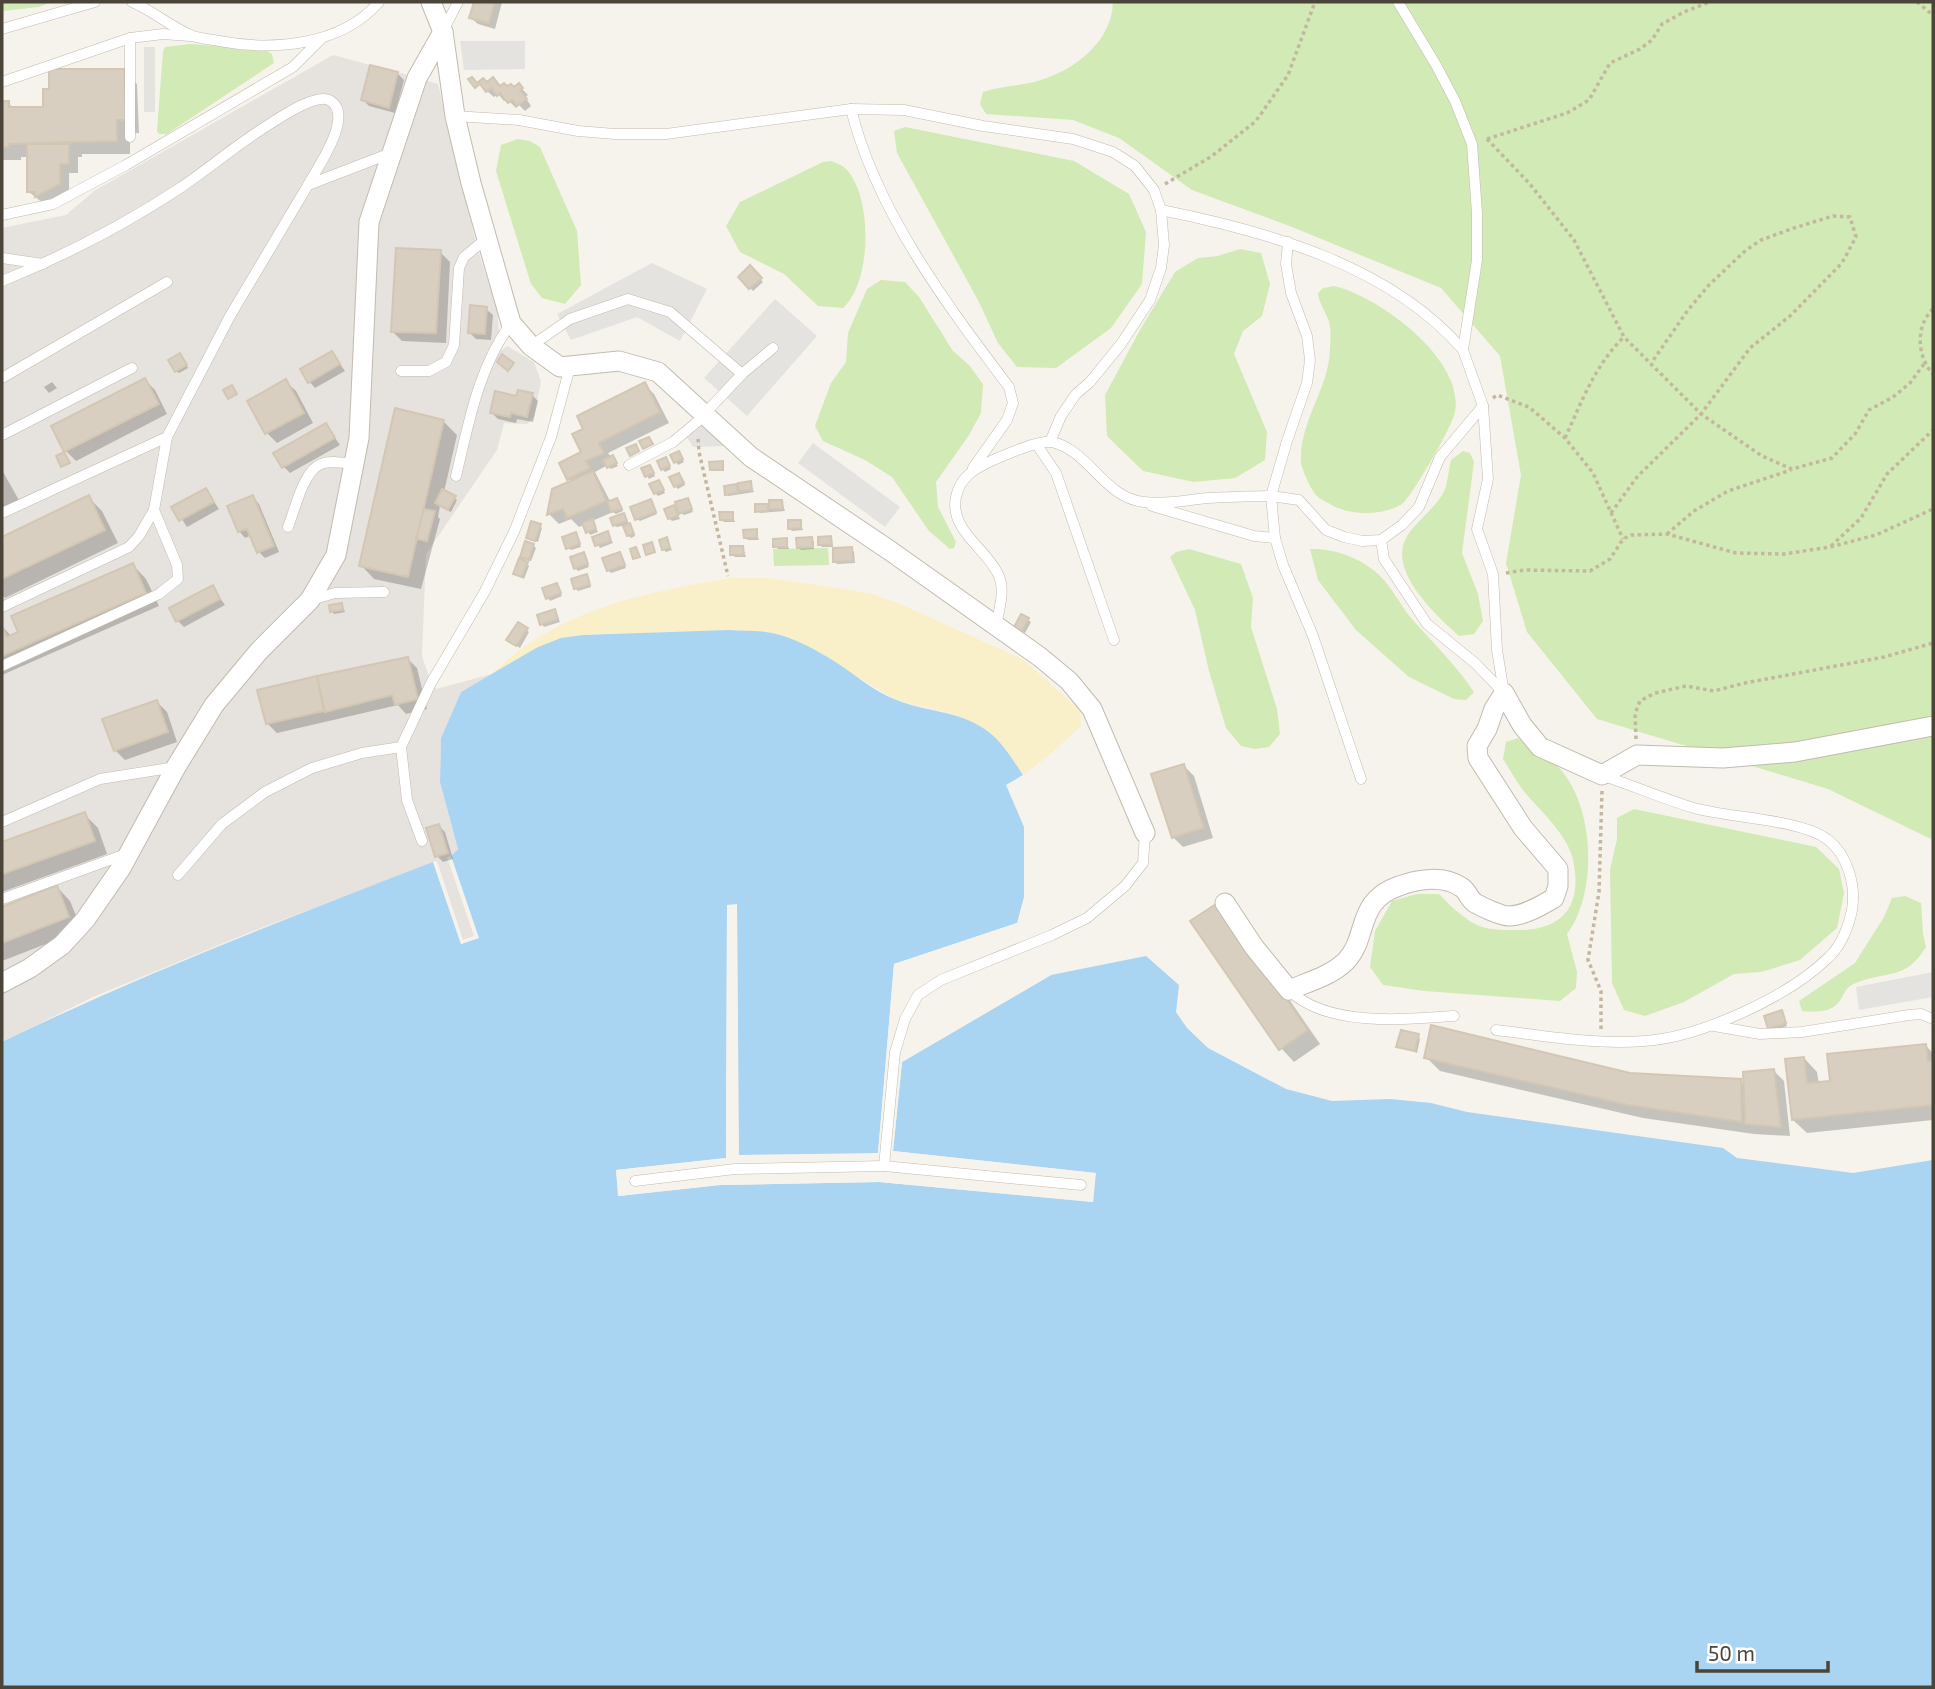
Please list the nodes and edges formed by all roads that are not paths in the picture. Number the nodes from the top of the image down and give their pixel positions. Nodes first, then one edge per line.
1 (95, 2) edge
2 (132, 2) edge
3 (379, 2) edge
4 (431, 2) edge
5 (458, 2) edge
6 (1398, 2) edge
7 (2, 29) edge
8 (443, 32) junction
9 (194, 36) junction
10 (130, 37) junction
11 (322, 38) junction
12 (2, 82) edge
13 (851, 109) junction
14 (455, 116) junction
15 (130, 137) dead end
16 (391, 153) junction
17 (307, 185) junction
18 (1161, 211) junction
19 (2, 215) edge
20 (487, 238) junction
21 (1288, 243) junction
22 (2, 258) edge
23 (44, 264) junction
24 (2, 281) edge
25 (167, 282) dead end
26 (511, 323) junction
27 (531, 346) junction
28 (774, 348) dead end
29 (1463, 350) junction
30 (570, 367) junction
31 (132, 368) dead end
32 (401, 371) dead end
33 (742, 373) junction
34 (2, 378) edge
35 (1483, 406) junction
36 (701, 419) junction
37 (2, 435) edge
38 (167, 437) junction
39 (1050, 442) junction
40 (1037, 444) junction
41 (354, 464) junction
42 (629, 465) dead end
43 (971, 471) junction
44 (456, 476) dead end
45 (1271, 496) junction
46 (1142, 502) junction
47 (154, 510) junction
48 (2, 513) edge
49 (288, 527) dead end
50 (1275, 538) junction
51 (1381, 540) junction
52 (384, 592) dead end
53 (310, 600) junction
54 (2, 607) edge
55 (996, 626) junction
56 (1114, 640) dead end
57 (2, 666) edge
58 (1504, 693) junction
59 (1933, 726) edge
60 (401, 747) junction
61 (176, 766) junction
62 (1602, 775) junction
63 (1362, 779) dead end
64 (2, 822) edge
65 (1146, 833) joint
66 (422, 841) dead end
67 (130, 852) junction
68 (178, 875) dead end
69 (2, 899) edge
70 (1225, 903) dead end
71 (2, 983) edge
72 (1289, 990) junction
73 (1454, 1016) dead end
74 (1933, 1019) edge
75 (1713, 1026) junction
76 (1496, 1030) dead end
77 (884, 1166) junction
78 (635, 1181) dead end
79 (1081, 1185) dead end

1 - 7 lane
2 - 9 lane
3 - 11 lane
4 - 8 street
5 - 8 lane
6 - 29 lane
8 - 14 street
8 - 16 street
9 - 10 lane
9 - 11 lane
10 - 12 lane
10 - 15 lane
11 - 19 lane
13 - 14 lane
13 - 18 lane
13 - 43 lane
14 - 20 street
16 - 17 lane
16 - 41 street
17 - 23 lane
17 - 38 lane
18 - 21 lane
18 - 39 lane
20 - 26 street
20 - 32 lane
21 - 29 lane
21 - 45 lane
22 - 23 lane
23 - 24 lane
25 - 34 lane
26 - 27 street
26 - 44 lane
27 - 30 street
27 - 33 lane
28 - 33 lane
29 - 35 lane
30 - 36 street
30 - 60 lane
31 - 37 lane
33 - 36 lane
35 - 51 lane
35 - 58 lane
36 - 42 lane
36 - 55 street
38 - 47 lane
38 - 48 lane
39 - 40 lane
39 - 46 lane
40 - 43 lane
40 - 56 lane
41 - 49 lane
41 - 53 street
43 - 55 lane
45 - 46 lane
45 - 50 lane
45 - 51 lane
46 - 50 lane
47 - 54 lane
47 - 57 lane
50 - 63 lane
51 - 58 lane
52 - 53 lane
53 - 61 street
55 - 65 street
58 - 62 street
58 - 72 street
59 - 62 street
60 - 66 lane
60 - 68 lane
61 - 64 lane
61 - 67 street
62 - 75 lane
65 - 77 lane
67 - 69 lane
67 - 71 street
70 - 72 street
72 - 73 lane
74 - 75 lane
75 - 76 lane
77 - 78 lane
77 - 79 lane

